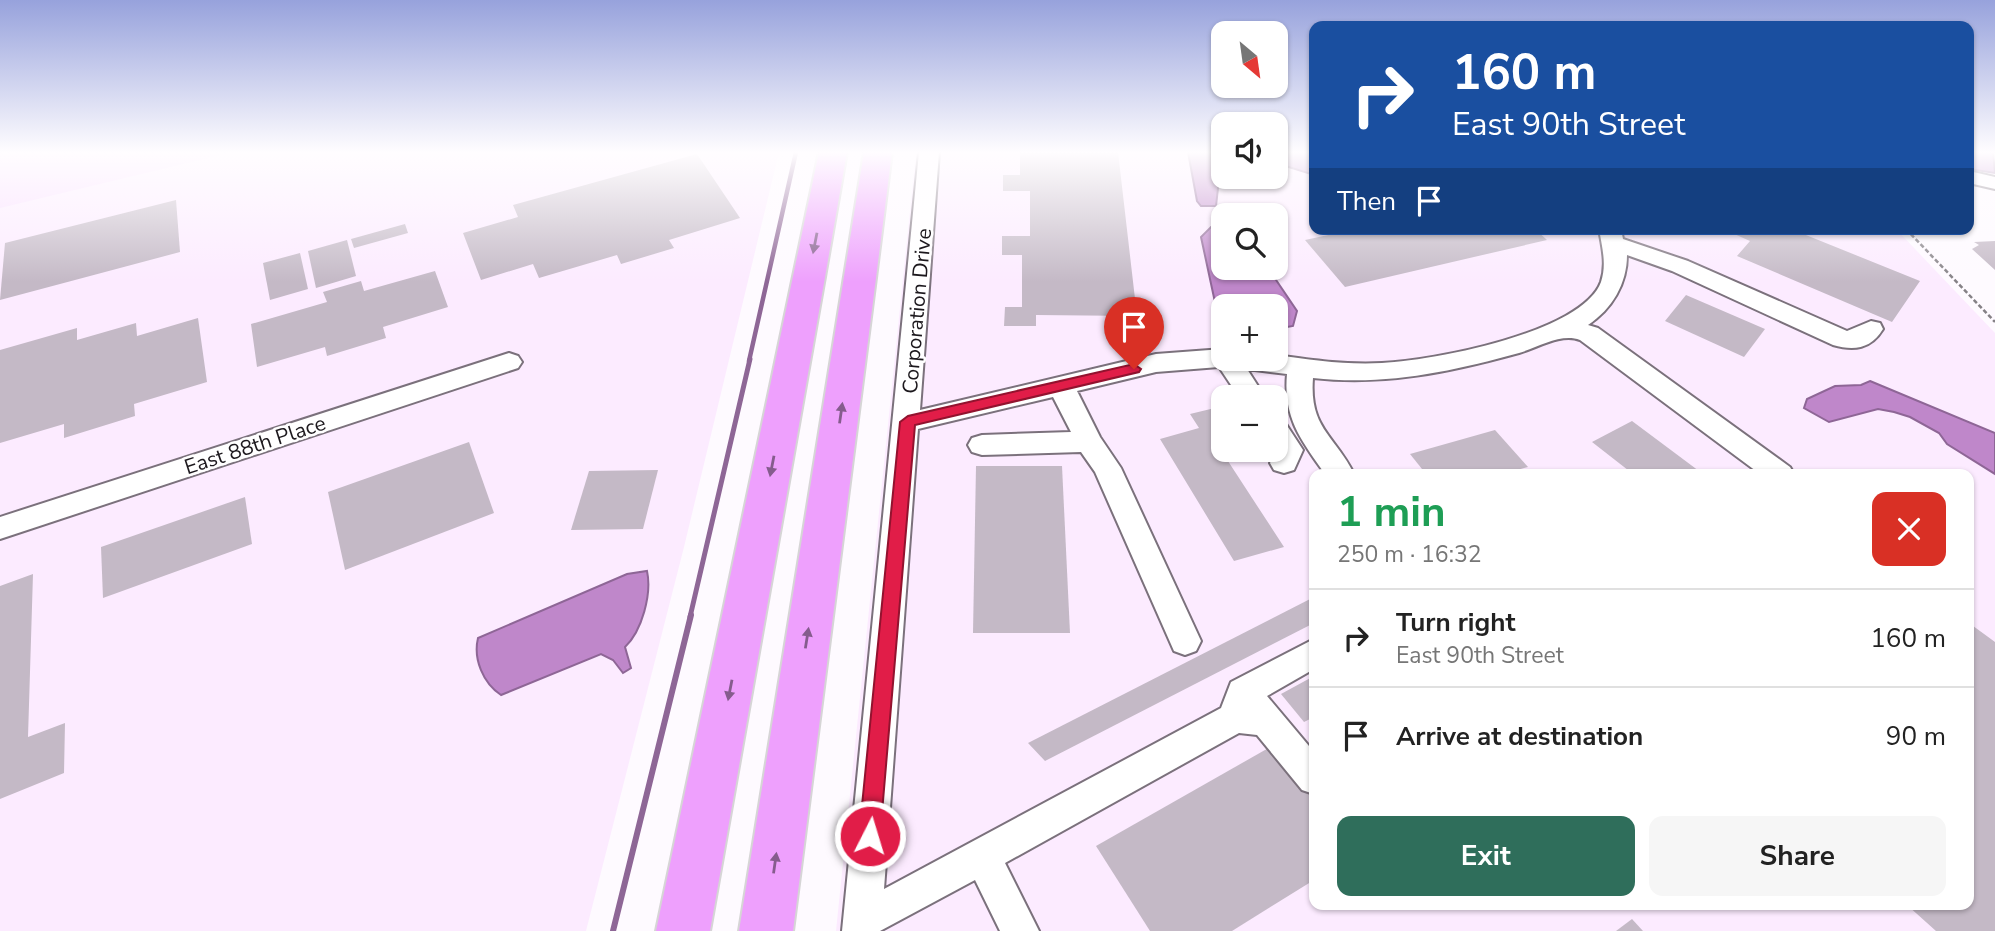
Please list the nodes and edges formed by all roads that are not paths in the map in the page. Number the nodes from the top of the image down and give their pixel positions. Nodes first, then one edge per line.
1 (825, 195) edge
2 (872, 195) edge
3 (926, 195) edge
4 (1612, 236) edge
5 (1569, 327) junction
6 (1871, 329) dead end
7 (1211, 359) edge
8 (509, 362) dead end
9 (1288, 365) edge
10 (1301, 366) junction
11 (1061, 386) junction
12 (908, 422) junction
13 (1089, 442) junction
14 (982, 445) dead end
15 (1337, 469) edge
16 (1773, 469) edge
17 (0, 528) edge
18 (1185, 641) dead end
19 (1309, 657) edge
20 (1248, 710) junction
21 (1308, 759) edge
22 (982, 856) junction
23 (861, 925) edge
24 (682, 931) edge
25 (766, 931) edge
26 (1020, 931) edge

1 -> 24 highway
25 -> 2 highway
3 - 12 street, Corporation Drive
4 - 5 street
4 - 6 street
5 - 10 street
5 - 16 street
7 - 11 street
8 - 17 street, East 88th Place
9 - 10 street
10 - 15 street
11 - 12 street
11 - 13 street
12 - 23 street, Corporation Drive
13 - 14 street
13 - 18 street
19 - 20 street
20 - 21 street
20 - 22 street
22 - 23 street
22 - 26 street

